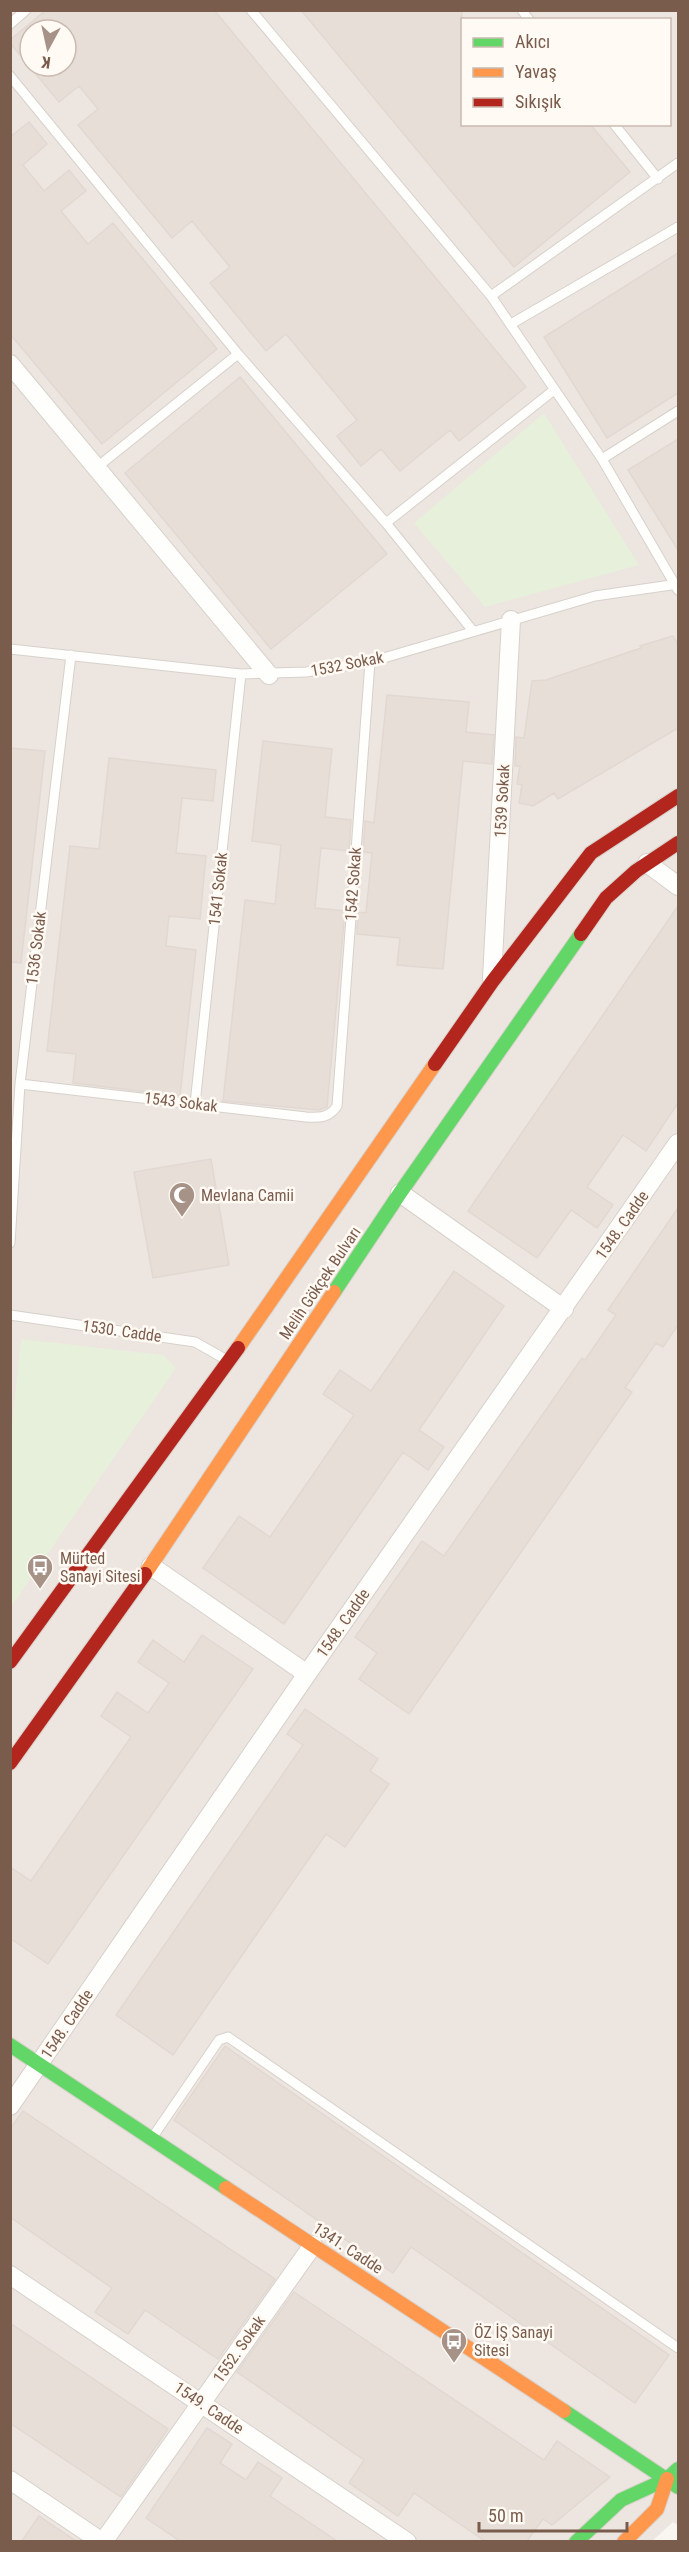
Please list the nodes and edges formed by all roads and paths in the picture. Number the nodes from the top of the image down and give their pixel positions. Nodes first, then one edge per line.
1 (26, 10) edge
2 (251, 10) edge
3 (10, 24) edge
4 (10, 76) edge
5 (616, 126) edge
6 (678, 163) edge
7 (658, 179) junction
8 (678, 227) edge
9 (491, 296) junction
10 (511, 324) junction
11 (238, 354) junction
12 (10, 364) edge
13 (554, 390) junction
14 (678, 411) edge
15 (602, 459) junction
16 (96, 468) junction
17 (386, 523) junction
18 (677, 586) edge
19 (512, 620) junction
20 (473, 632) junction
21 (10, 649) edge
22 (71, 655) junction
23 (370, 662) junction
24 (241, 674) junction
25 (269, 675) junction
26 (678, 796) edge
27 (678, 843) edge
28 (647, 863) junction
29 (678, 886) edge
30 (492, 982) junction
31 (20, 1084) junction
32 (195, 1104) junction
33 (337, 1106) joint
34 (678, 1143) edge
35 (400, 1193) junction
36 (10, 1243) edge
37 (564, 1309) junction
38 (10, 1315) edge
39 (229, 1361) junction
40 (151, 1566) junction
41 (10, 1662) edge
42 (308, 1674) junction
43 (10, 1763) edge
44 (10, 2045) edge
45 (39, 2064) junction
46 (10, 2106) edge
47 (152, 2138) junction
48 (313, 2245) junction
49 (10, 2275) edge
50 (678, 2348) edge
51 (201, 2403) junction
52 (678, 2469) edge
53 (10, 2480) edge
54 (673, 2483) edge
55 (102, 2541) edge
56 (407, 2541) edge
57 (576, 2541) edge
58 (624, 2541) edge

1 - 3 lane
2 - 9 lane
4 - 11 lane
5 - 7 lane
6 - 7 lane
7 - 9 lane
8 - 10 lane
9 - 10 lane
10 - 13 lane
11 - 16 lane
11 - 17 lane
12 - 16 street
13 - 15 lane
13 - 17 lane
14 - 15 lane
15 - 18 lane
16 - 25 street
17 - 20 lane
18 - 19 lane, 1532 Sokak
19 - 20 lane, 1532 Sokak
19 - 30 street, 1539 Sokak
20 - 23 lane, 1532 Sokak
21 - 22 lane, 1532 Sokak
22 - 24 lane, 1532 Sokak
22 - 31 lane, 1536 Sokak
23 - 25 lane, 1532 Sokak
23 - 33 lane, 1542 Sokak
24 - 25 lane, 1532 Sokak
24 - 32 lane, 1541 Sokak
26 - 30 main road, Melih Gökçek Bulvarı
27 - 28 main road, Melih Gökçek Bulvarı
28 - 29 street
28 - 35 main road, Melih Gökçek Bulvarı
30 - 39 main road, Melih Gökçek Bulvarı
31 - 32 lane, 1543 Sokak
31 - 36 lane, 1536 Sokak
32 - 33 lane, 1543 Sokak
34 - 37 street, 1548. Cadde
35 - 37 street
35 - 40 main road, Melih Gökçek Bulvarı
37 - 42 street, 1548. Cadde
38 - 39 lane, 1530. Cadde
39 - 41 main road, Melih Gökçek Bulvarı
40 - 42 street
40 - 43 main road, Melih Gökçek Bulvarı
42 - 45 street, 1548. Cadde
44 - 45 main road, 1341. Cadde
45 - 46 street, 1548. Cadde
45 - 47 main road, 1341. Cadde
47 - 48 main road, 1341. Cadde
47 - 50 lane
48 - 51 street, 1552. Sokak
48 - 54 main road, 1341. Cadde
49 - 51 street, 1549. Cadde
51 - 55 street, 1552. Sokak
51 - 56 street, 1549. Cadde
52 - 54 main road
53 - 55 street
54 - 57 main road
54 - 58 main road

